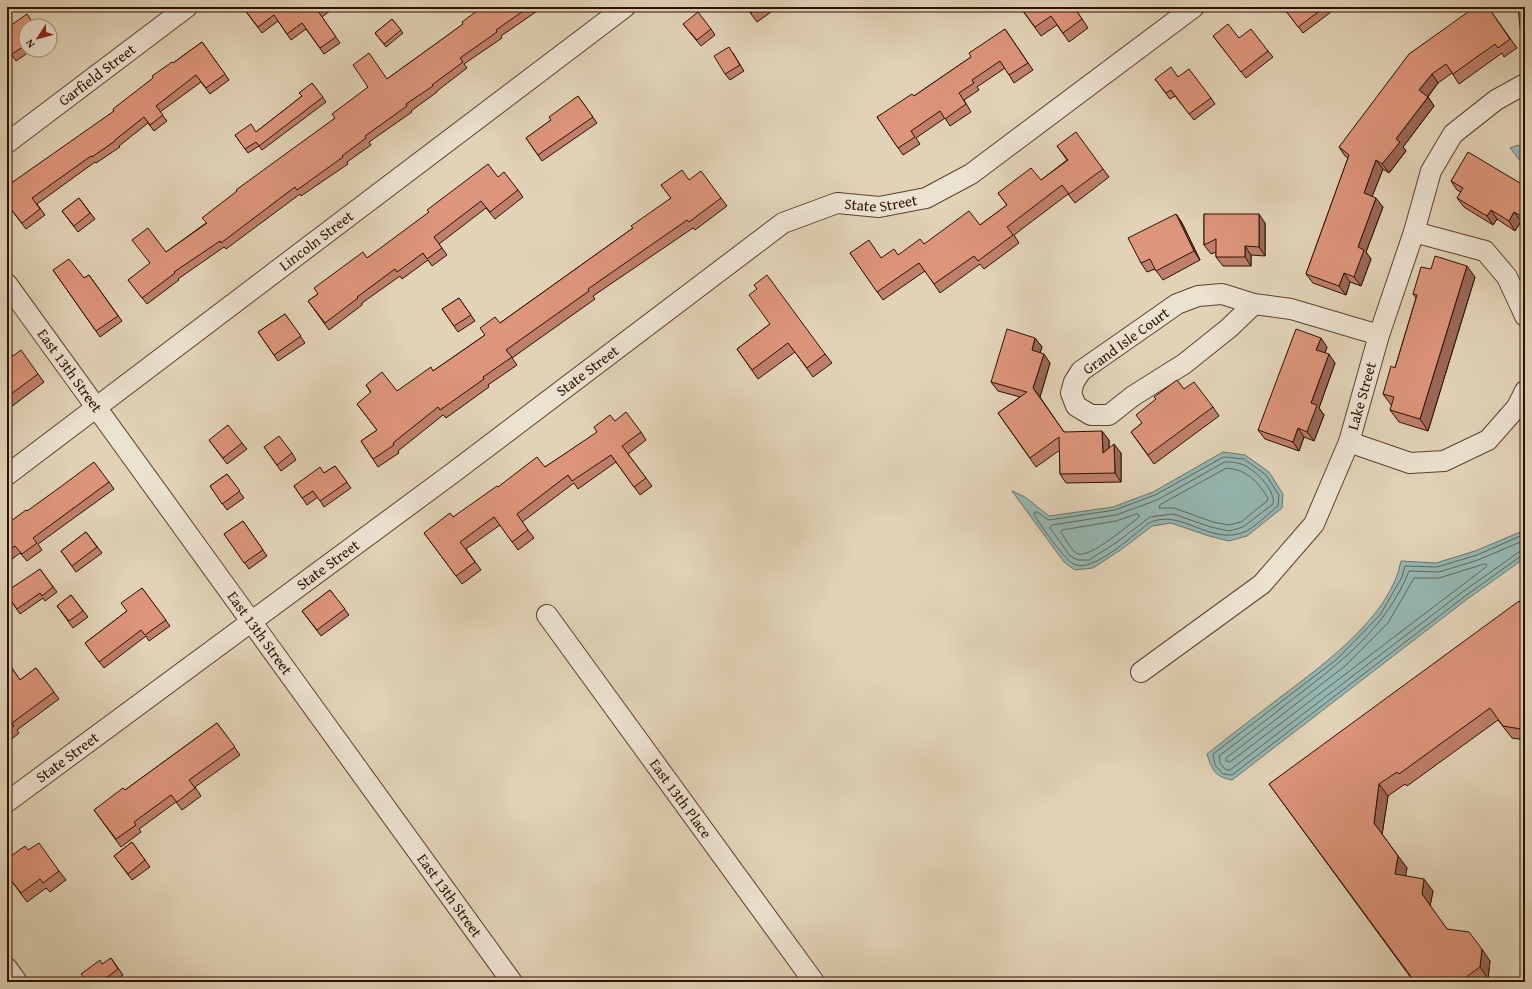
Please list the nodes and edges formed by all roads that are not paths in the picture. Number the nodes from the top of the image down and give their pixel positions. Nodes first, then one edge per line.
1 (187, 7) edge
2 (1194, 7) edge
3 (616, 10) edge
4 (1525, 84) edge
5 (7, 143) edge
6 (1414, 232) junction
7 (7, 284) edge
8 (1254, 304) junction
9 (1525, 316) edge
10 (1379, 335) junction
11 (1525, 391) edge
12 (96, 407) junction
13 (1349, 442) junction
14 (7, 475) edge
15 (547, 616) dead end
16 (252, 621) junction
17 (1141, 672) dead end
18 (7, 802) edge
19 (7, 968) edge
20 (18, 982) edge
21 (512, 982) edge
22 (814, 982) edge

1 - 5 street, Garfield Street
2 - 16 street, State Street
3 - 12 street, Lincoln Street
4 - 6 street, Lake Street
6 - 9 street
6 - 10 street, Lake Street
7 - 12 street, East 13th Street
8 - 8 street, Grand Isle Court
8 - 10 street, Grand Isle Court
10 - 13 street, Lake Street
11 - 13 street
12 - 14 street, Lincoln Street
12 - 16 street, East 13th Street
13 - 17 street, Lake Street
15 - 22 street, East 13th Place
16 - 18 street, State Street
16 - 21 street, East 13th Street
19 - 20 street

